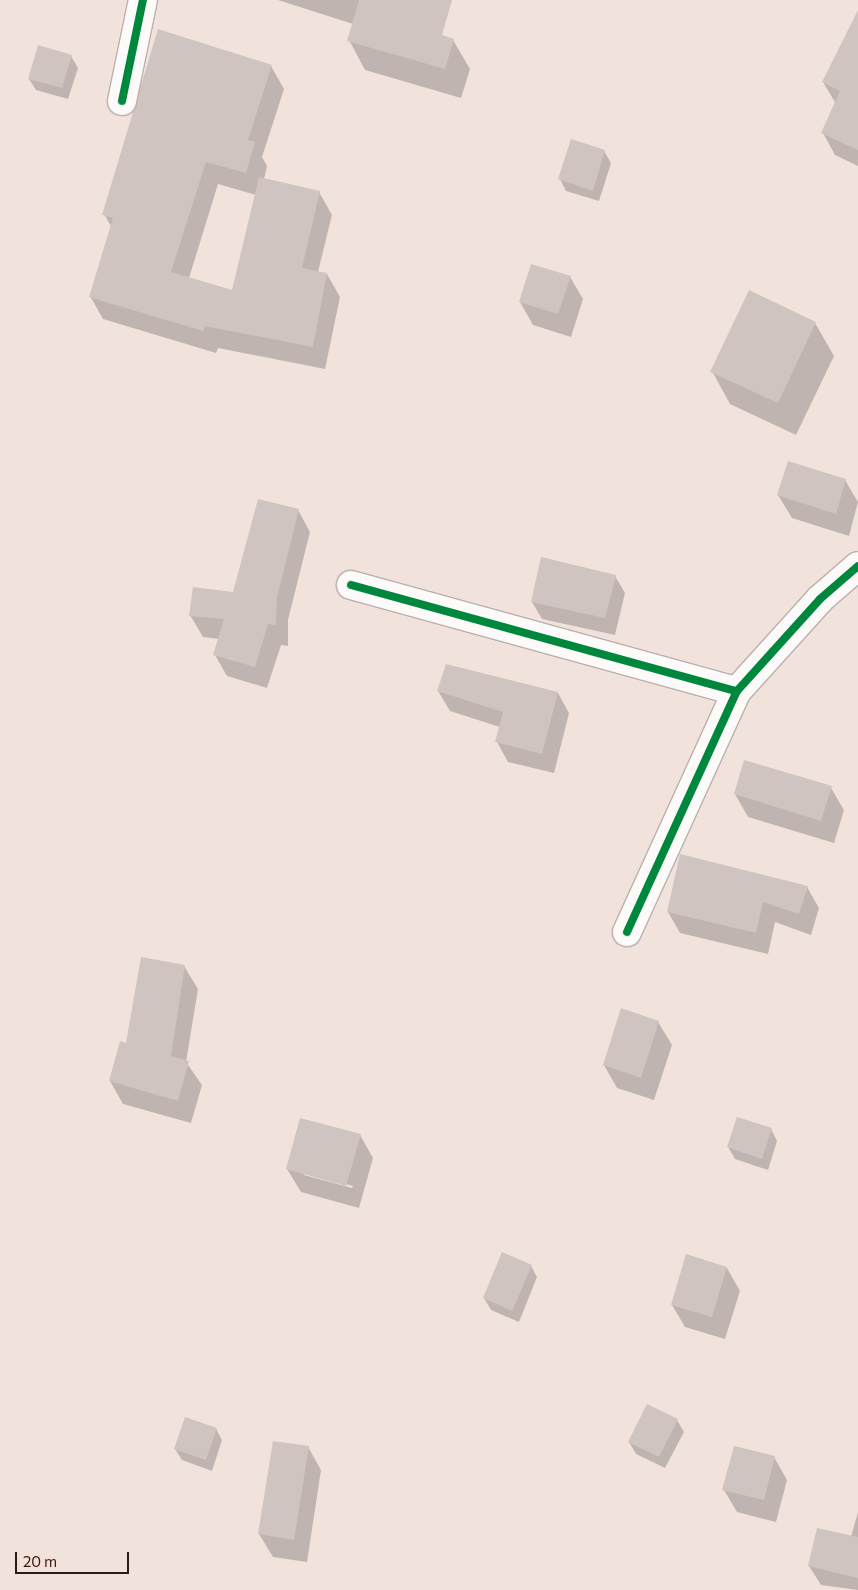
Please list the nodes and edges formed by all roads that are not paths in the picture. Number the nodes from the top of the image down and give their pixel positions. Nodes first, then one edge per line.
1 (143, 0) edge
2 (122, 101) dead end
3 (858, 566) edge
4 (351, 585) dead end
5 (737, 690) junction
6 (628, 932) dead end

1 - 2 street
3 - 5 street
4 - 5 street
5 - 6 street

